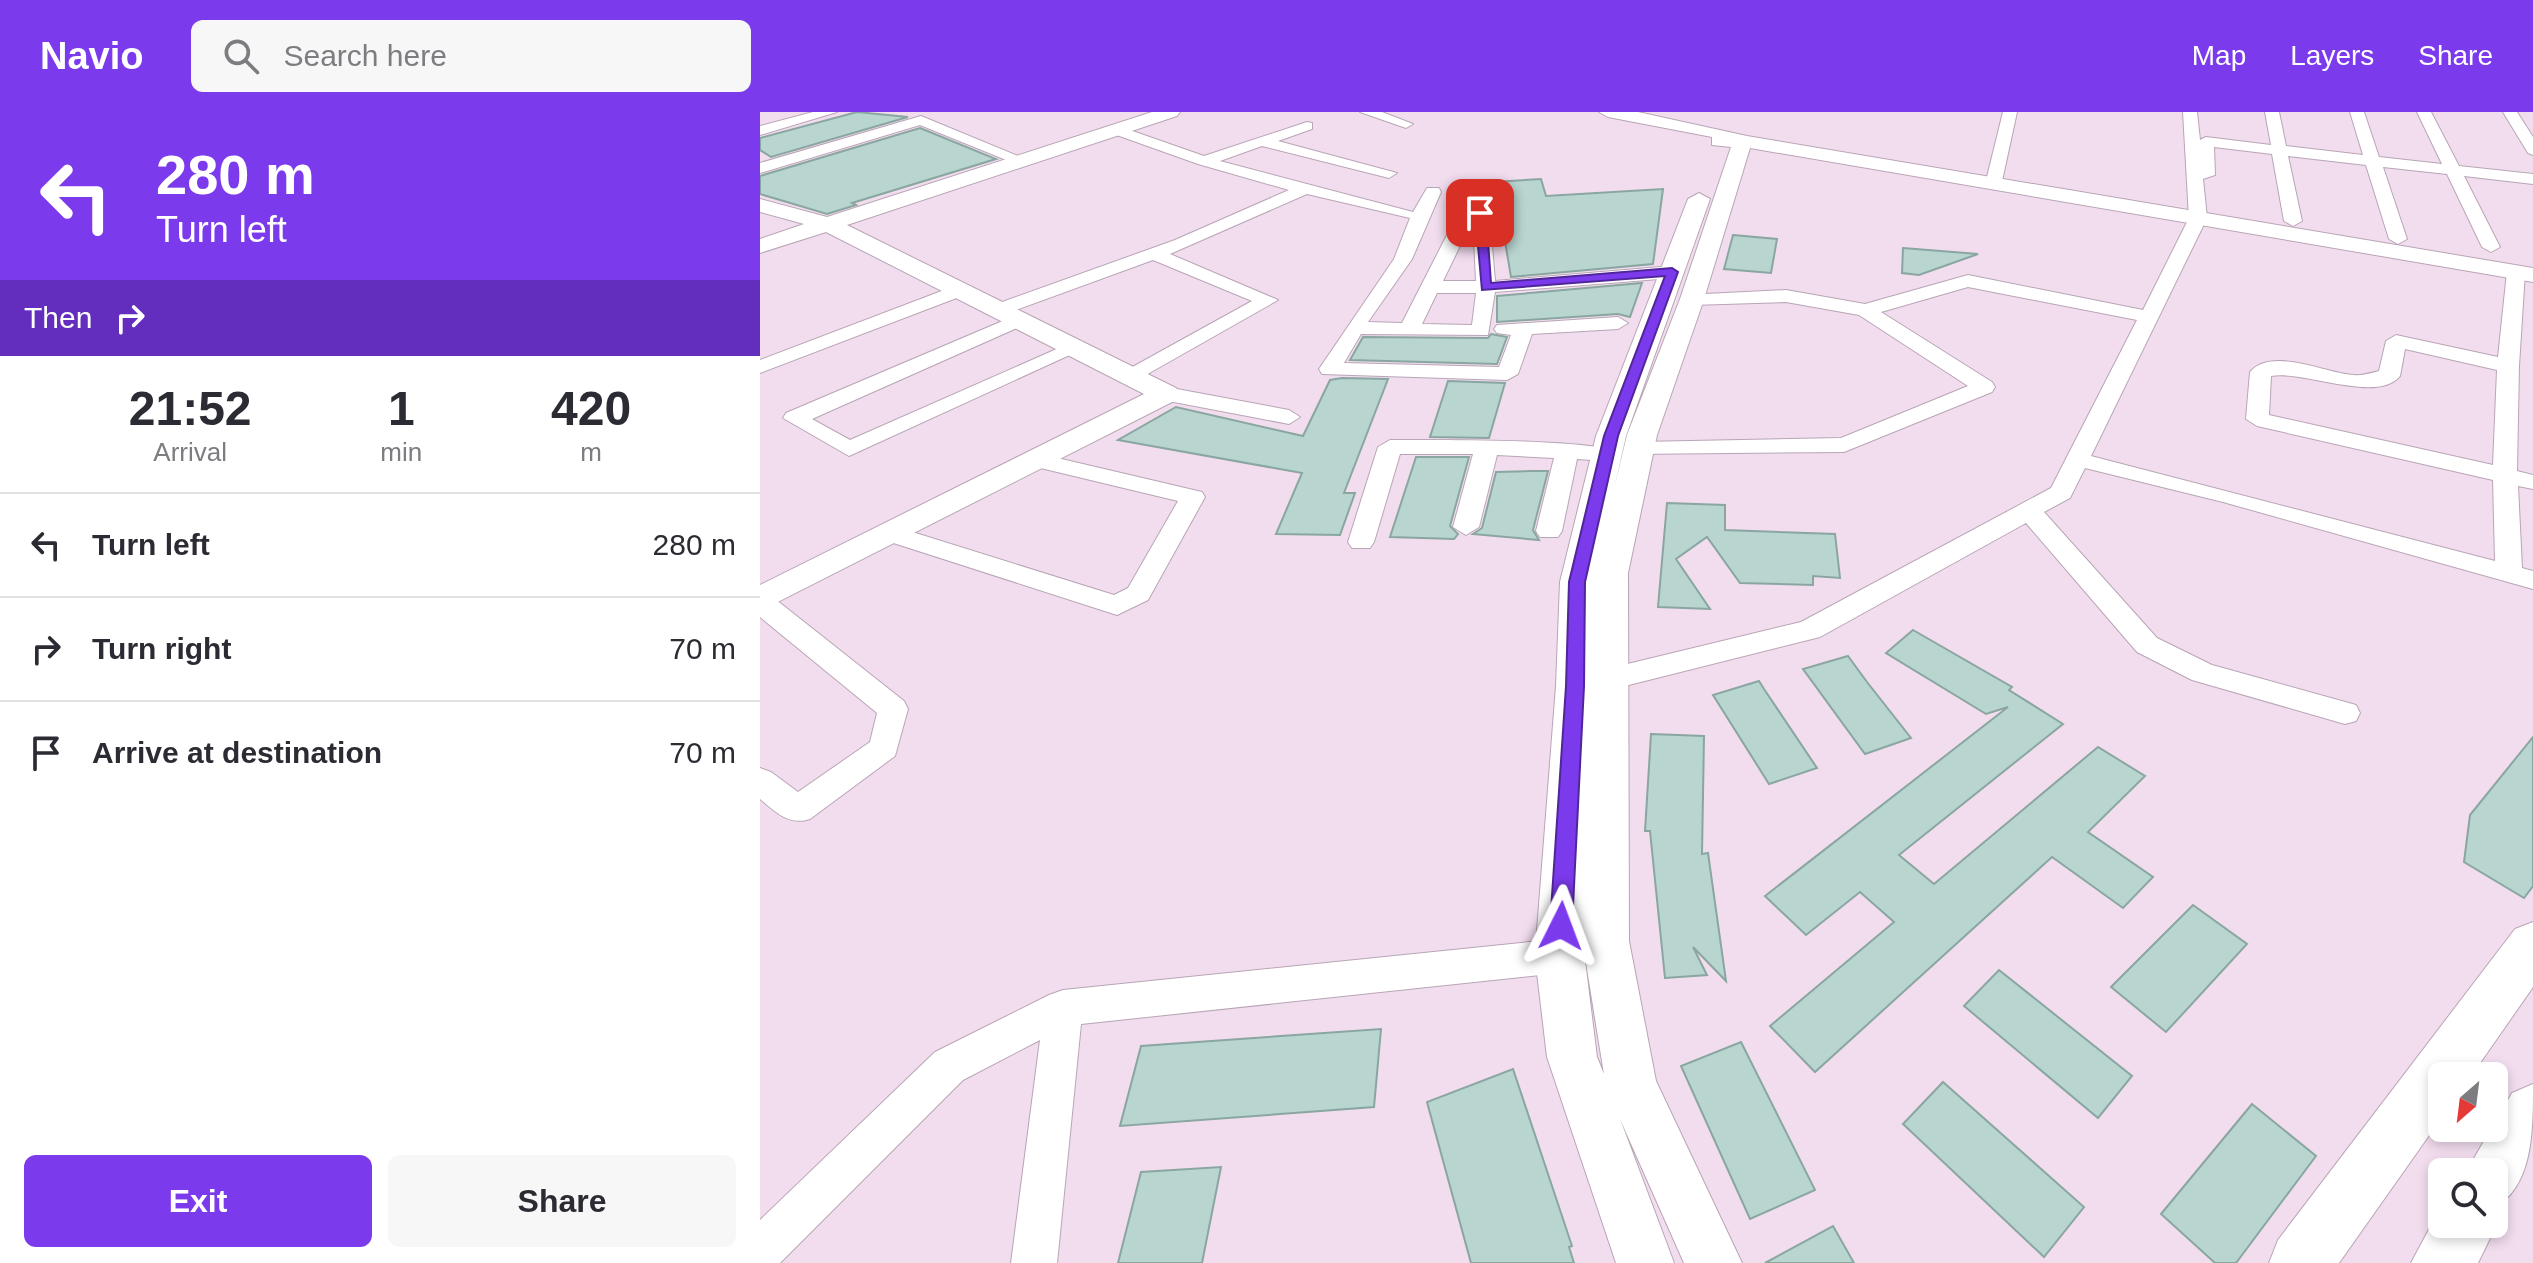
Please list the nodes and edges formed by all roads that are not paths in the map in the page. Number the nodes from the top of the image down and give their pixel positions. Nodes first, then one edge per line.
1 (830, 112) edge
2 (1168, 112) edge
3 (1367, 112) edge
4 (1586, 112) edge
5 (1608, 112) edge
6 (2010, 112) edge
7 (2190, 112) edge
8 (2272, 112) edge
9 (2357, 112) edge
10 (2424, 112) edge
11 (2510, 112) edge
12 (1406, 124) dead end
13 (1307, 126) dead end
14 (2526, 127) edge
15 (1116, 130) junction
16 (760, 131) edge
17 (1732, 141) junction
18 (1264, 142) junction
19 (2280, 150) junction
20 (2533, 150) edge
21 (1022, 161) junction
22 (1204, 161) junction
23 (2373, 161) junction
24 (760, 168) edge
25 (2454, 171) junction
26 (1389, 173) dead end
27 (2533, 179) edge
28 (1994, 181) junction
29 (1305, 189) junction
30 (1433, 192) dead end
31 (760, 205) edge
32 (2203, 211) junction
33 (1406, 214) dead end
34 (2293, 221) dead end
35 (828, 224) junction
36 (2398, 239) dead end
37 (760, 246) edge
38 (2491, 247) dead end
39 (1154, 254) junction
40 (2525, 273) edge
41 (1682, 285) junction
42 (1430, 287) junction
43 (1486, 287) junction
44 (960, 290) junction
45 (1865, 310) junction
46 (1008, 315) junction
47 (2150, 317) junction
48 (1618, 323) dead end
49 (1354, 328) junction
50 (1524, 328) junction
51 (1409, 330) junction
52 (1477, 331) junction
53 (1075, 348) junction
54 (2508, 366) junction
55 (760, 367) edge
56 (1457, 374) junction
57 (1129, 375) junction
58 (1166, 394) junction
59 (1289, 417) dead end
60 (1487, 447) junction
61 (1567, 451) junction
62 (1623, 451) junction
63 (1036, 460) junction
64 (2080, 460) junction
65 (2505, 475) junction
66 (2533, 482) edge
67 (2030, 512) junction
68 (1466, 527) dead end
69 (1549, 531) dead end
70 (890, 533) junction
71 (1361, 542) dead end
72 (2521, 575) edge
73 (760, 601) edge
74 (1592, 684) junction
75 (2345, 713) dead end
76 (760, 781) edge
77 (2533, 945) edge
78 (1559, 956) junction
79 (1063, 1008) junction
80 (2533, 1113) edge
81 (2506, 1158) edge
82 (2458, 1238) edge
83 (760, 1251) edge
84 (1034, 1263) edge
85 (1645, 1263) edge
86 (1713, 1263) edge
87 (2301, 1263) edge
88 (2443, 1263) edge

1 - 16 street
2 - 15 street
3 - 12 street
4 - 17 street
5 - 17 street
6 - 28 street
7 - 32 street
8 - 19 street
9 - 23 street
10 - 25 street
11 - 14 street
13 - 18 street
14 - 20 street
15 - 21 street
15 - 22 street
17 - 28 street
17 - 41 street
18 - 22 street
18 - 26 street
19 - 23 street
19 - 32 street
19 - 34 street
21 - 24 street
21 - 35 street
22 - 29 street
23 - 25 street
23 - 36 street
25 - 27 street
25 - 38 street
28 - 32 street
29 - 33 street
29 - 39 street
30 - 49 street
31 - 35 street
32 - 40 street
32 - 47 street
35 - 37 street
35 - 44 street
39 - 46 street
39 - 57 street
40 - 54 street
41 - 43 street
41 - 45 street
41 - 62 street
42 - 43 street
42 - 43 street
42 - 51 street
43 - 52 street
44 - 46 street
44 - 55 street
45 - 47 street
45 - 62 street
46 - 53 street
46 - 53 street
47 - 64 street
48 - 50 street
49 - 51 street
49 - 56 street
50 - 52 street
50 - 56 street
51 - 52 street
52 - 56 street
53 - 57 street
54 - 65 street
54 - 65 street
57 - 58 street
58 - 59 street
58 - 63 street
60 - 61 street
60 - 68 street
60 - 71 street
61 - 62 street
61 - 69 street
62 - 74 street
63 - 70 street
63 - 70 street
64 - 67 street
64 - 72 street
65 - 66 street
65 - 72 street
67 - 74 street
67 - 75 street
70 - 73 street
73 - 76 street
74 - 78 street
74 - 86 street
77 - 87 main road
78 - 79 street
78 - 85 street
79 - 83 street
79 - 84 street
80 - 81 main road
82 - 88 main road

